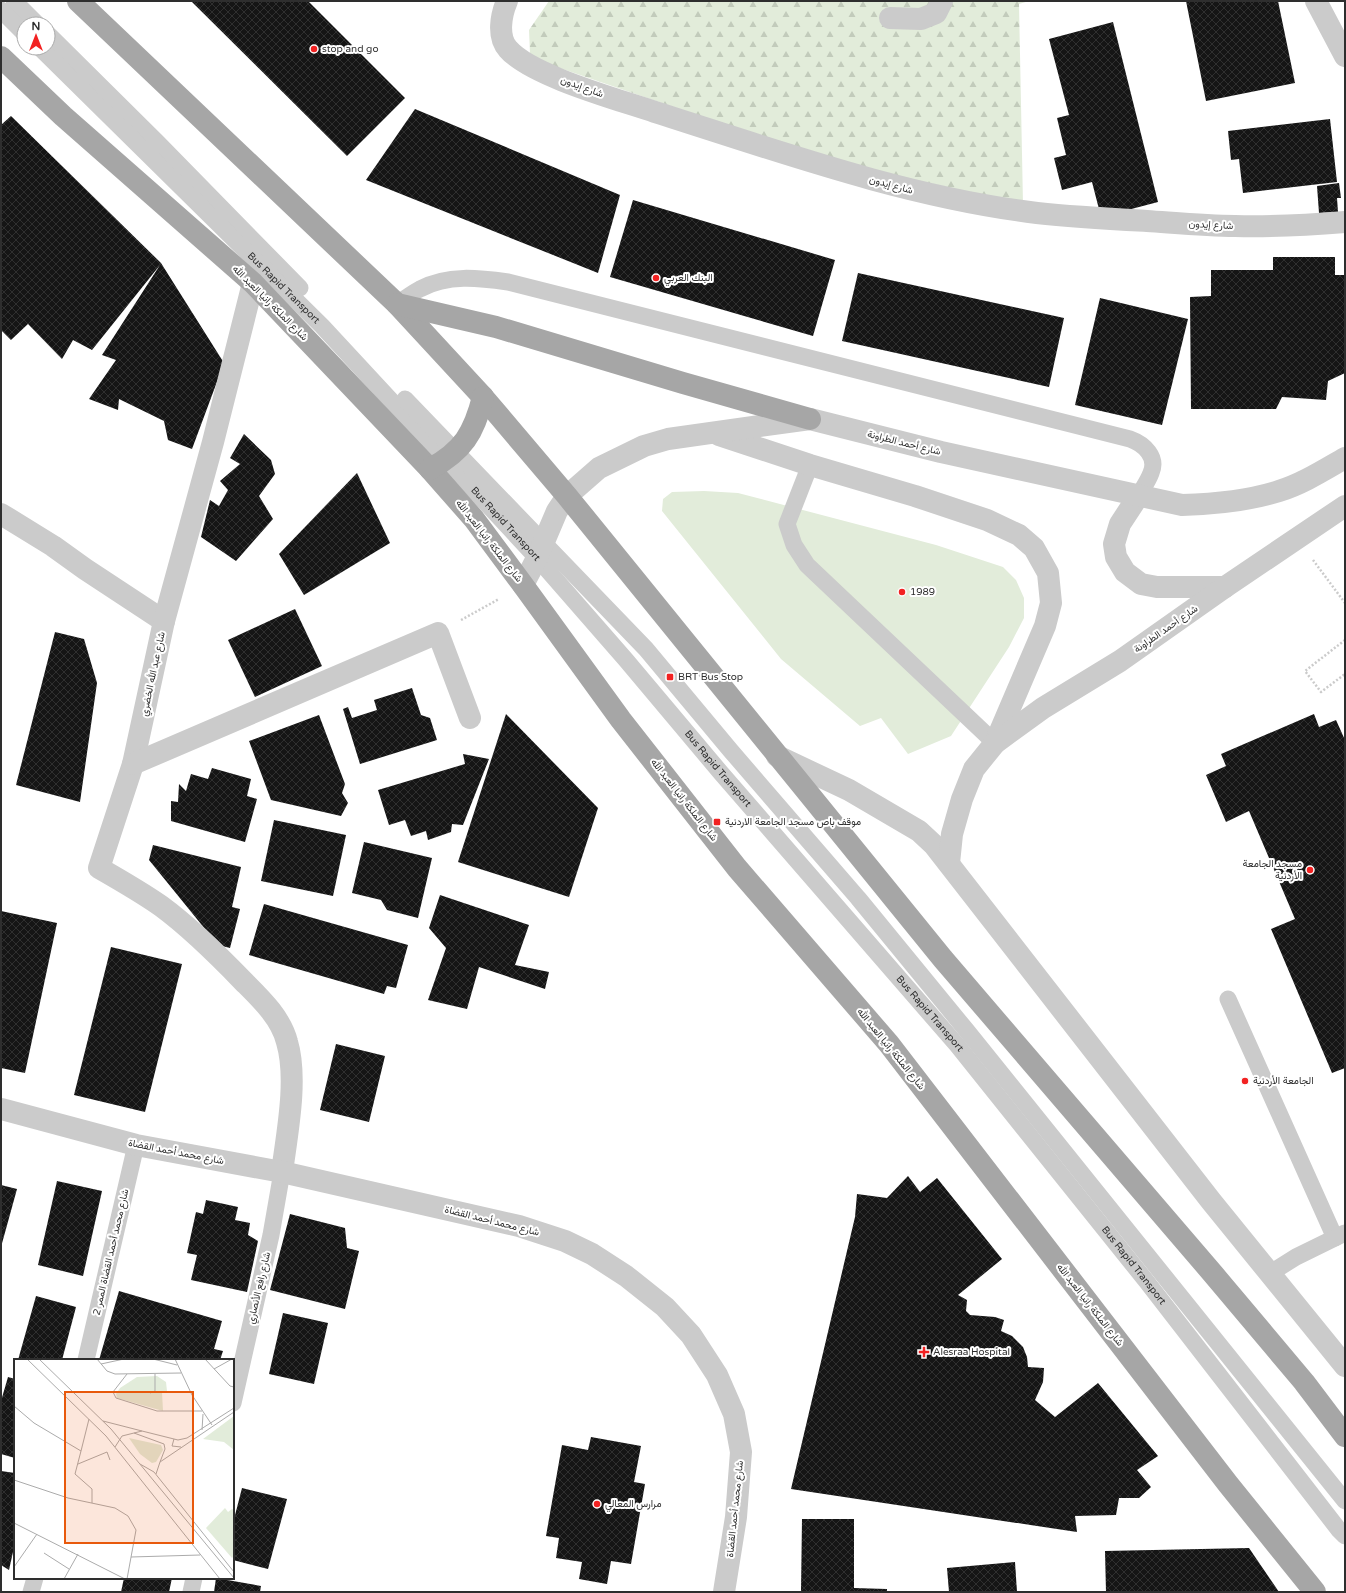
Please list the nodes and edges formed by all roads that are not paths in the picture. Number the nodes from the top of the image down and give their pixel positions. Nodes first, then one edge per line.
1 (14, 1) edge
2 (78, 1) edge
3 (507, 1) edge
4 (942, 1) edge
5 (1316, 1) edge
6 (1, 10) edge
7 (29, 16) edge
8 (890, 18) dead end
9 (16, 25) edge
10 (56, 42) edge
11 (48, 56) edge
12 (1345, 56) edge
13 (1, 57) edge
14 (1345, 222) edge
15 (253, 283) junction
16 (397, 304) junction
17 (483, 397) junction
18 (810, 419) junction
19 (712, 432) junction
20 (1345, 458) edge
21 (444, 460) junction
22 (810, 465) junction
23 (1139, 495) junction
24 (567, 496) junction
25 (1345, 506) edge
26 (1, 514) edge
27 (540, 551) junction
28 (523, 585) junction
29 (1225, 587) junction
30 (164, 621) junction
31 (470, 718) dead end
32 (994, 743) junction
33 (777, 756) junction
34 (133, 764) junction
35 (949, 863) junction
36 (1228, 999) dead end
37 (1, 1109) edge
38 (136, 1145) junction
39 (282, 1172) junction
40 (1340, 1236) edge
41 (1269, 1274) junction
42 (86, 1359) edge
43 (1345, 1366) edge
44 (234, 1399) edge
45 (1345, 1436) edge
46 (1345, 1501) edge
47 (1345, 1536) edge
48 (35, 1579) edge
49 (194, 1579) edge
50 (31, 1592) edge
51 (191, 1592) edge
52 (724, 1592) edge
53 (1315, 1592) edge

1 - 7 lane
2 - 16 main road
3 - 14 street, شارع إيدون
4 - 8 street
5 - 12 street
6 - 9 lane
10 - 21 lane, Bus Rapid Transport
11 - 21 lane, Bus Rapid Transport
13 - 15 main road, شارع الملكة رانيا العبد الله
15 - 21 main road, شارع الملكة رانيا العبد الله
15 - 30 street
16 - 17 main road
16 - 18 main road
16 - 23 lane
17 - 21 main road
17 - 24 main road
18 - 19 street, شارع أحمد الطراونة
18 - 23 street, شارع أحمد الطراونة
19 - 22 street
19 - 24 street, شارع أحمد الطراونة
20 - 23 street, شارع أحمد الطراونة
21 - 27 lane, Bus Rapid Transport
21 - 28 main road, شارع الملكة رانيا العبد الله
22 - 32 lane
22 - 32 street
23 - 29 street
24 - 27 street, شارع أحمد الطراونة
24 - 33 main road
25 - 29 street, شارع أحمد الطراونة
26 - 30 street, شارع عبد الله الخضري
27 - 28 street, شارع أحمد الطراونة
27 - 46 lane, Bus Rapid Transport
27 - 47 lane, Bus Rapid Transport
28 - 53 main road, شارع الملكة رانيا العبد الله
29 - 32 street, شارع أحمد الطراونة
30 - 34 street, شارع عبد الله الخضري
31 - 34 street
32 - 35 street, شارع أحمد الطراونة
33 - 35 street
33 - 45 main road
34 - 39 street, شارع عبد الله الخضري
35 - 41 street
36 - 40 lane
37 - 38 street, شارع محمد أحمد القضاة
38 - 39 street, شارع محمد أحمد القضاة
38 - 42 lane, شارع محمد أحمد القضاة الممر 2
39 - 44 lane, شارع رافع الأنصاري
39 - 52 street, شارع محمد أحمد القضاة
40 - 41 lane
41 - 43 street
48 - 50 lane
49 - 51 lane

